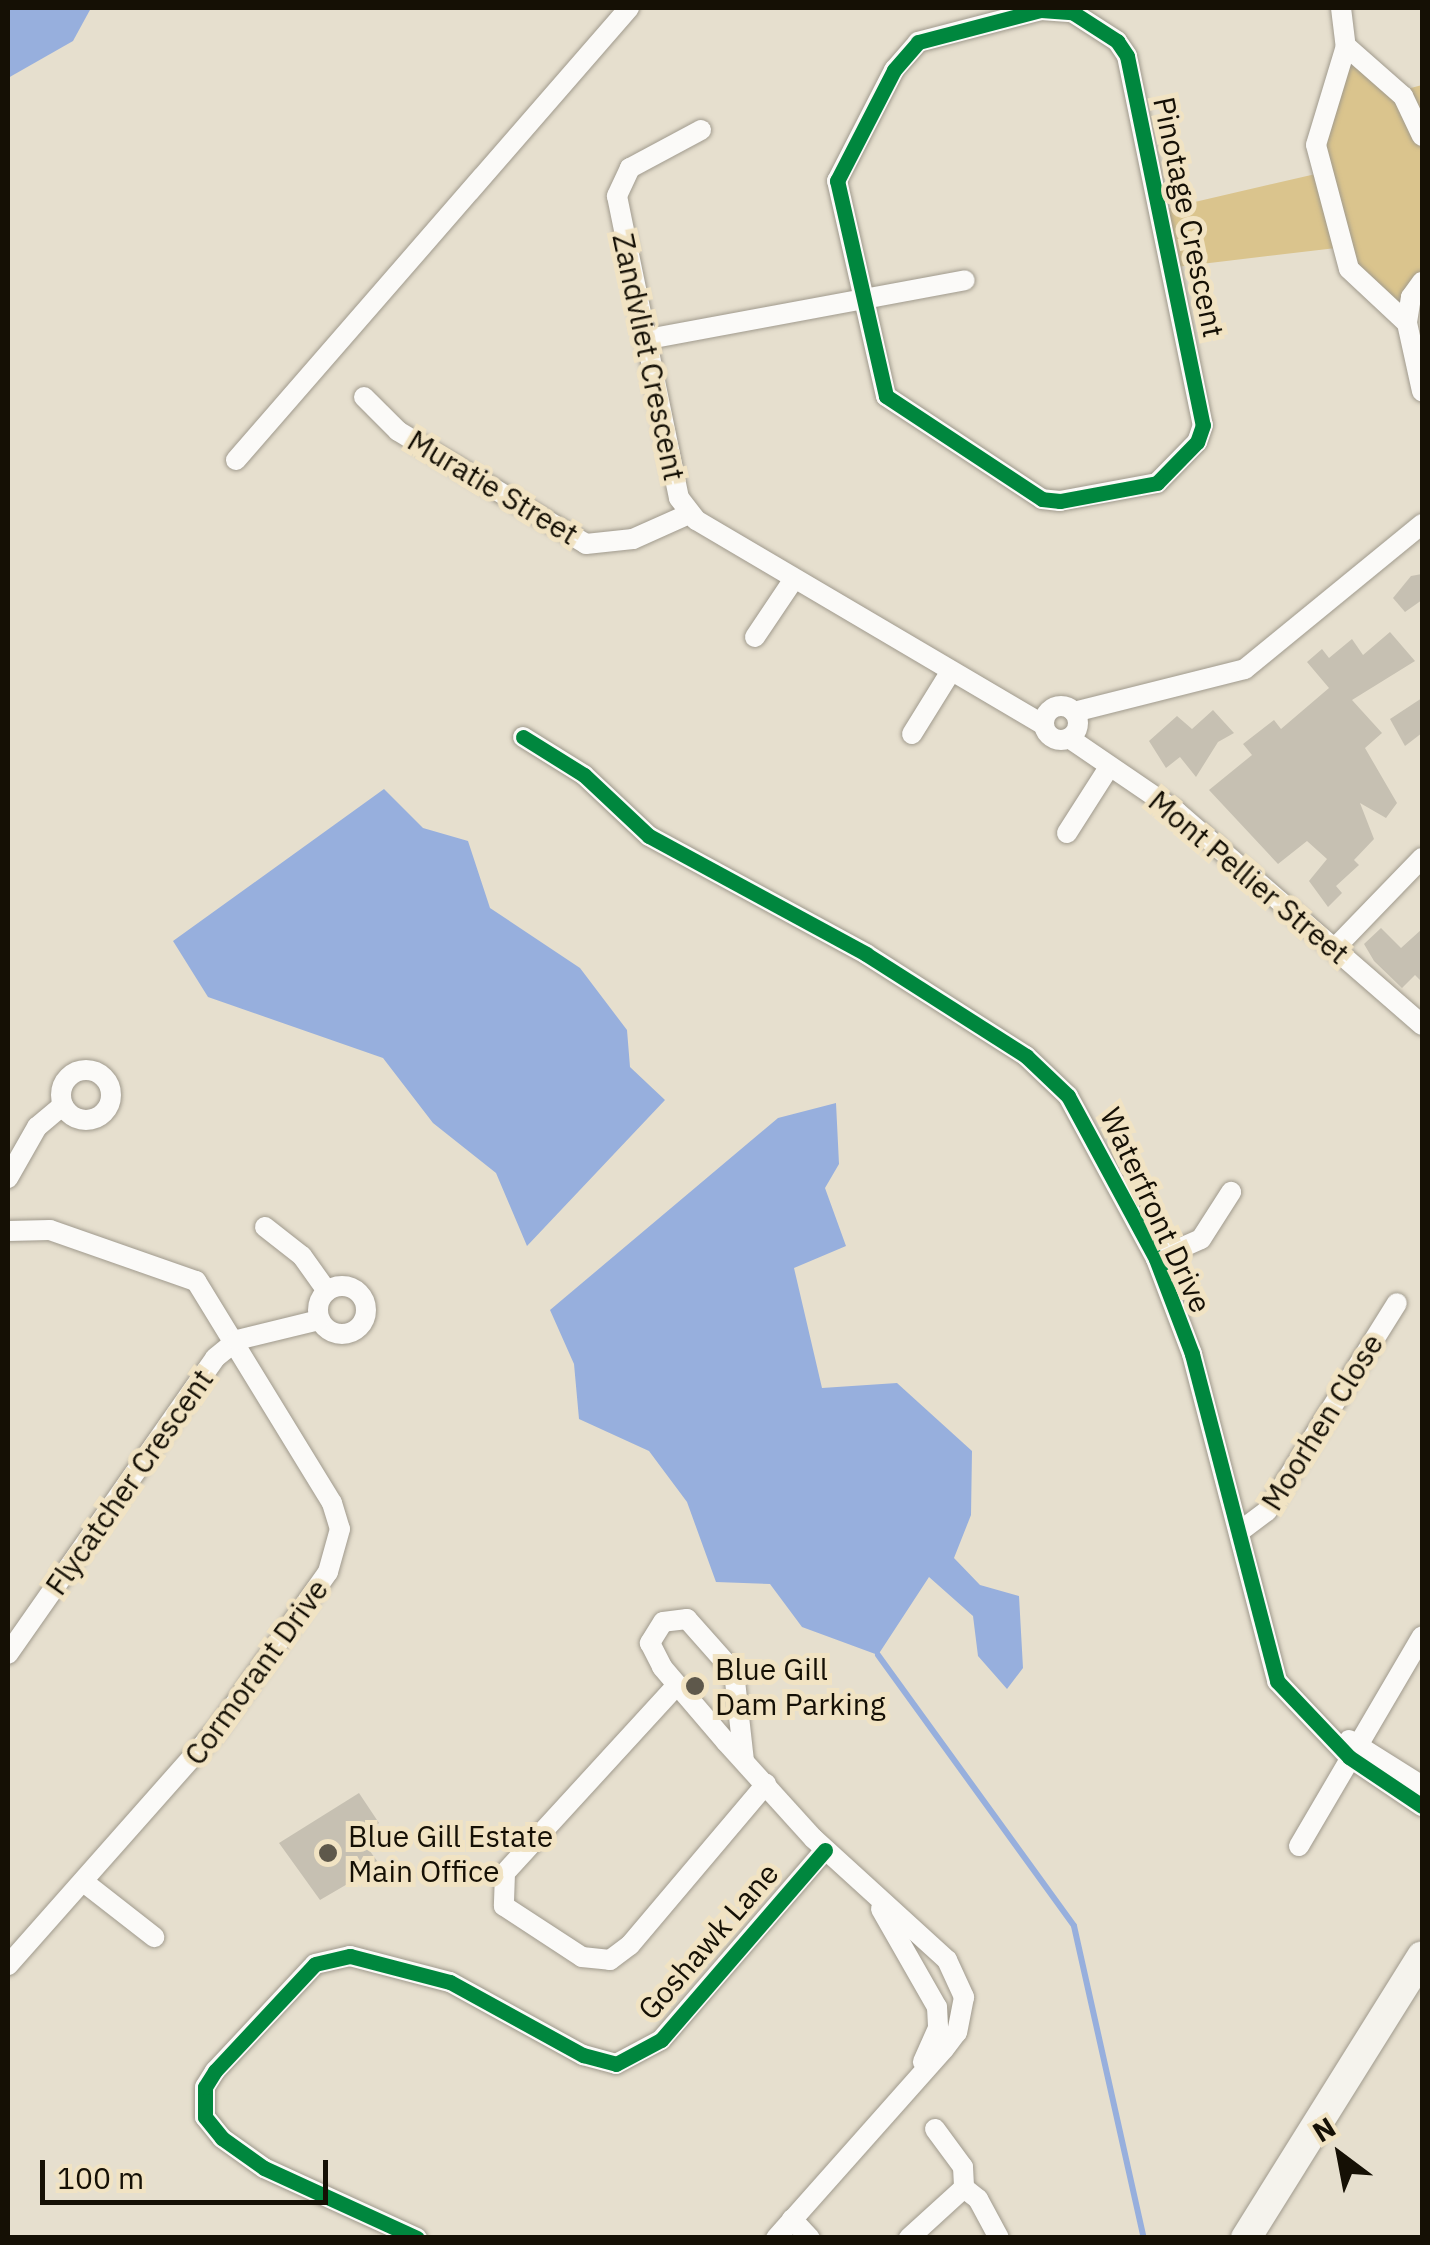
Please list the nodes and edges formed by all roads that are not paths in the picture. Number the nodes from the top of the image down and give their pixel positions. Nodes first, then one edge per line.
1 (629, 8) edge
2 (1340, 8) edge
3 (1346, 46) junction
4 (701, 130) dead end
5 (1422, 136) edge
6 (965, 280) dead end
7 (1422, 282) edge
8 (860, 301) junction
9 (1407, 323) junction
10 (648, 339) junction
11 (1422, 391) edge
12 (364, 397) dead end
13 (236, 460) dead end
14 (689, 514) junction
15 (1422, 524) edge
16 (794, 578) junction
17 (755, 637) dead end
18 (951, 671) junction
19 (1074, 712) junction
20 (1044, 725) junction
21 (912, 734) dead end
22 (522, 738) dead end
23 (1069, 738) junction
24 (1108, 769) junction
25 (1067, 833) dead end
26 (1422, 858) edge
27 (1336, 948) junction
28 (1422, 1025) edge
29 (63, 1106) dead end
30 (8, 1178) edge
31 (1231, 1192) dead end
32 (10, 1223) edge
33 (265, 1227) dead end
34 (1156, 1259) junction
35 (326, 1291) junction
36 (1396, 1303) dead end
37 (319, 1320) junction
38 (237, 1340) junction
39 (1239, 1532) junction
40 (1422, 1636) edge
41 (8, 1654) edge
42 (678, 1685) junction
43 (1348, 1746) junction
44 (744, 1761) junction
45 (766, 1784) junction
46 (1422, 1786) edge
47 (1422, 1806) edge
48 (1299, 1846) dead end
49 (825, 1850) junction
50 (85, 1883) junction
51 (868, 1892) junction
52 (154, 1937) dead end
53 (1422, 1956) edge
54 (8, 1964) edge
55 (916, 2077) junction
56 (935, 2130) dead end
57 (964, 2188) junction
58 (792, 2219) junction
59 (417, 2238) edge
60 (776, 2238) edge
61 (810, 2238) edge
62 (909, 2238) edge
63 (999, 2238) edge
64 (1246, 2238) edge

1 - 13 street
2 - 3 street
3 - 5 street
3 - 9 street
4 - 10 street, Zandvliet Crescent
6 - 8 street
7 - 9 street
8 - 8 street, Pinotage Crescent
8 - 10 street
9 - 11 street
10 - 14 street, Zandvliet Crescent
12 - 14 street, Muratie Street
14 - 16 street, Zandvliet Crescent
15 - 19 street
16 - 17 street
16 - 18 street, Zandvliet Crescent
18 - 20 street, Zandvliet Crescent
18 - 21 street
19 - 20 street
19 - 23 street
20 - 23 street
22 - 34 street, Waterfront Drive
23 - 24 street, Mont Pellier Street
24 - 25 street
24 - 27 street, Mont Pellier Street
26 - 27 street
27 - 28 street, Mont Pellier Street
29 - 30 street
31 - 34 street
32 - 38 street, Flycatcher Crescent
33 - 35 street
34 - 39 street, Waterfront Drive
35 - 37 street
35 - 37 street
36 - 39 street, Moorhen Close
37 - 38 street
38 - 41 street, Flycatcher Crescent
38 - 50 street, Cormorant Drive
39 - 43 street, Waterfront Drive
40 - 43 street
42 - 44 street
42 - 44 street
42 - 45 street
43 - 46 street, Waterfront Drive
43 - 47 street, Waterfront Drive
43 - 48 street
44 - 45 street
45 - 49 street
49 - 51 street
49 - 59 street, Goshawk Lane
50 - 52 street
50 - 54 street, Cormorant Drive
51 - 55 street
51 - 55 street
53 - 64 street
55 - 58 street
56 - 57 street
57 - 62 street
57 - 63 street
58 - 60 street
58 - 61 street

